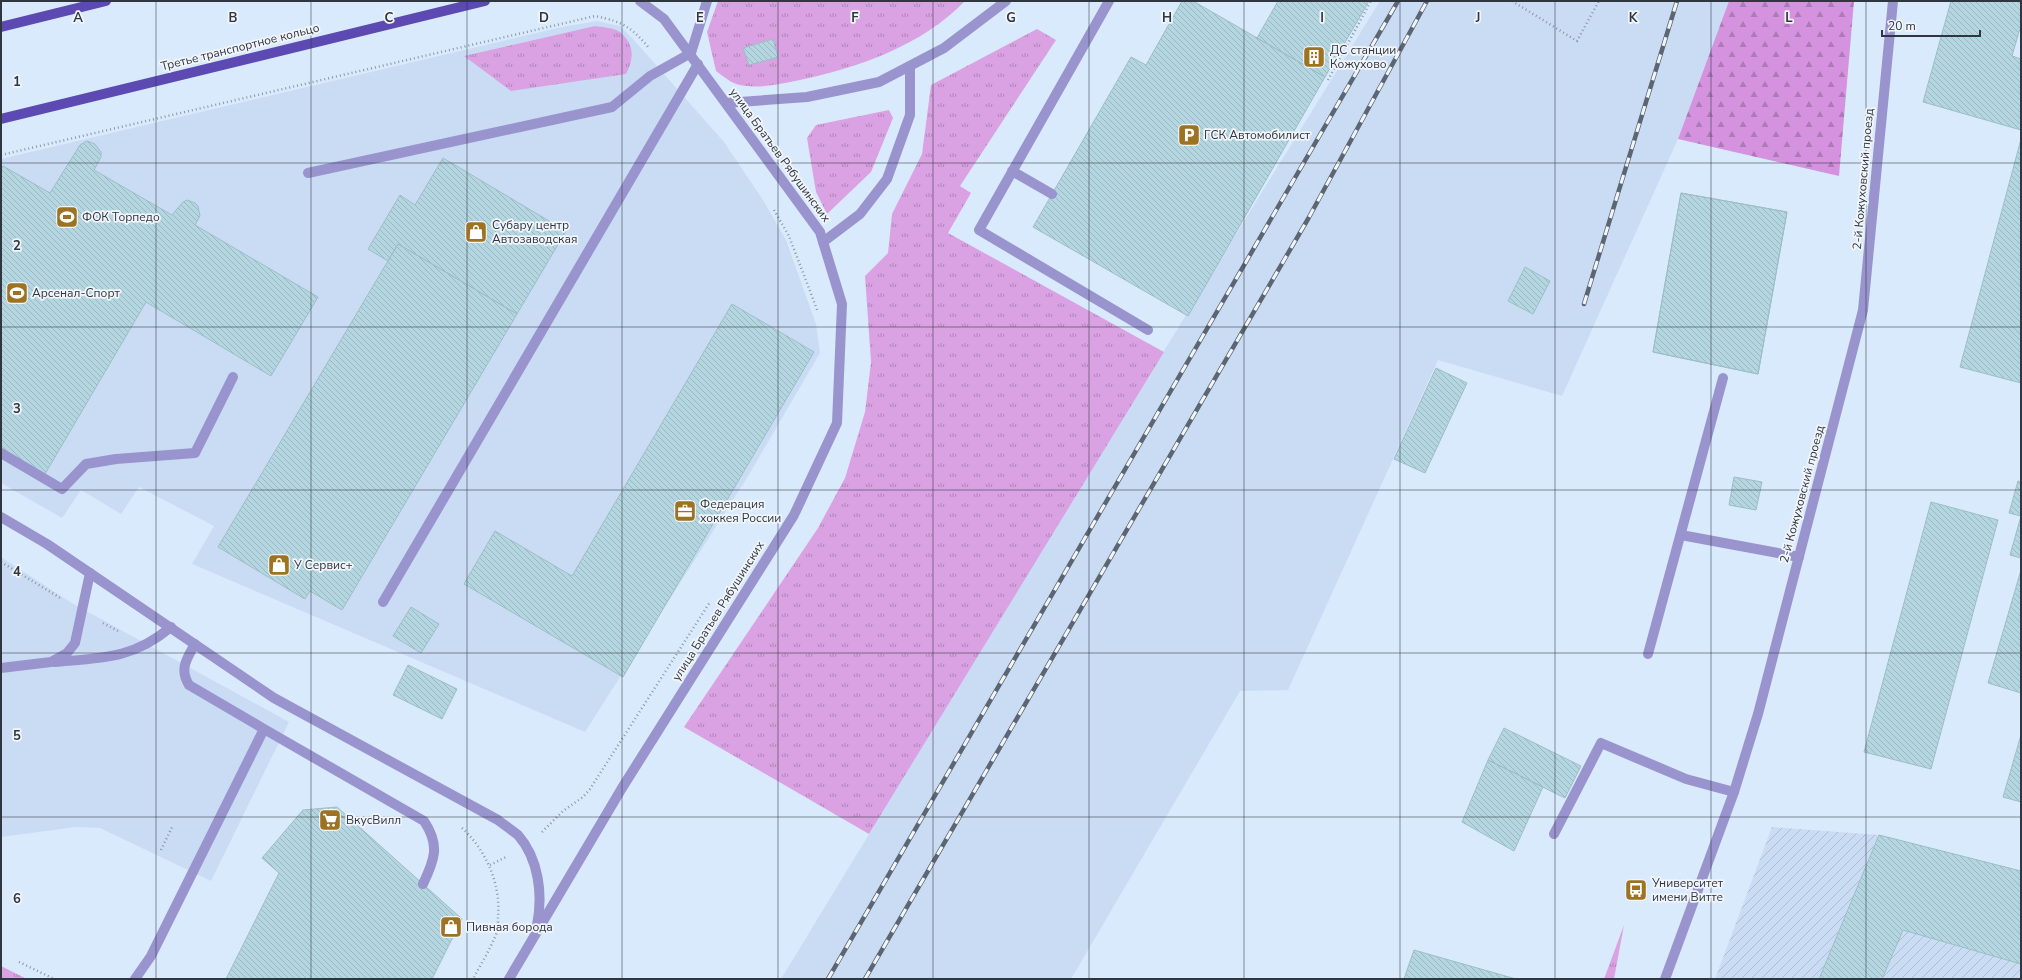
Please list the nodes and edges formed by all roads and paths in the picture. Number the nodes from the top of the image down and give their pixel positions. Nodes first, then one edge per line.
1 (106, 1) edge
2 (485, 1) edge
3 (640, 1) edge
4 (707, 1) edge
5 (1006, 1) edge
6 (1109, 1) edge
7 (1371, 1) edge
8 (1512, 1) edge
9 (1599, 1) edge
10 (1893, 1) edge
11 (1, 27) edge
12 (690, 53) junction
13 (698, 64) junction
14 (910, 66) junction
15 (666, 68) junction
16 (1328, 80) dead end
17 (726, 103) junction
18 (1, 119) edge
19 (1, 155) edge
20 (1012, 171) junction
21 (308, 173) dead end
22 (1052, 194) dead end
23 (771, 206) dead end
24 (823, 242) junction
25 (819, 314) dead end
26 (1148, 330) dead end
27 (233, 377) dead end
28 (1723, 378) dead end
29 (1, 453) edge
30 (1, 517) edge
31 (1681, 535) junction
32 (1799, 557) junction
33 (90, 573) junction
34 (714, 597) dead end
35 (383, 602) dead end
36 (171, 627) junction
37 (195, 644) junction
38 (1648, 654) dead end
39 (51, 662) junction
40 (1, 668) edge
41 (264, 729) junction
42 (1734, 792) junction
43 (173, 825) dead end
44 (1554, 834) dead end
45 (526, 848) junction
46 (161, 850) dead end
47 (424, 884) dead end
48 (497, 931) dead end
49 (535, 933) junction
50 (19, 962) dead end
51 (54, 979) edge
52 (135, 979) edge
53 (473, 979) edge
54 (508, 979) edge
55 (1666, 979) edge

1 - 11 main road
2 - 18 main road, Третье транспортное кольцо
3 - 12 street, улица Братьев Рябушинских
4 - 12 street
5 - 14 street
6 - 20 street
7 - 16 path
8 - 9 path
10 - 32 street, 2-й Кожуховский проезд
12 - 13 street, улица Братьев Рябушинских
12 - 15 street
13 - 17 street, улица Братьев Рябушинских
13 - 35 street
14 - 17 street
14 - 24 street
15 - 19 path
15 - 21 street
17 - 24 street, улица Братьев Рябушинских
20 - 22 street
20 - 26 street
23 - 25 path
24 - 49 street, улица Братьев Рябушинских
27 - 29 street
28 - 31 street
30 - 33 street
31 - 32 street
31 - 38 street
32 - 42 street, 2-й Кожуховский проезд
33 - 36 street
33 - 39 street
34 - 45 path
36 - 37 street
36 - 39 street
37 - 41 street
37 - 45 street
39 - 40 street
41 - 47 street
41 - 52 street
42 - 44 street
42 - 55 street, 2-й Кожуховский проезд
43 - 46 path
45 - 49 street
48 - 53 path
49 - 54 street, улица Братьев Рябушинских
50 - 51 path

